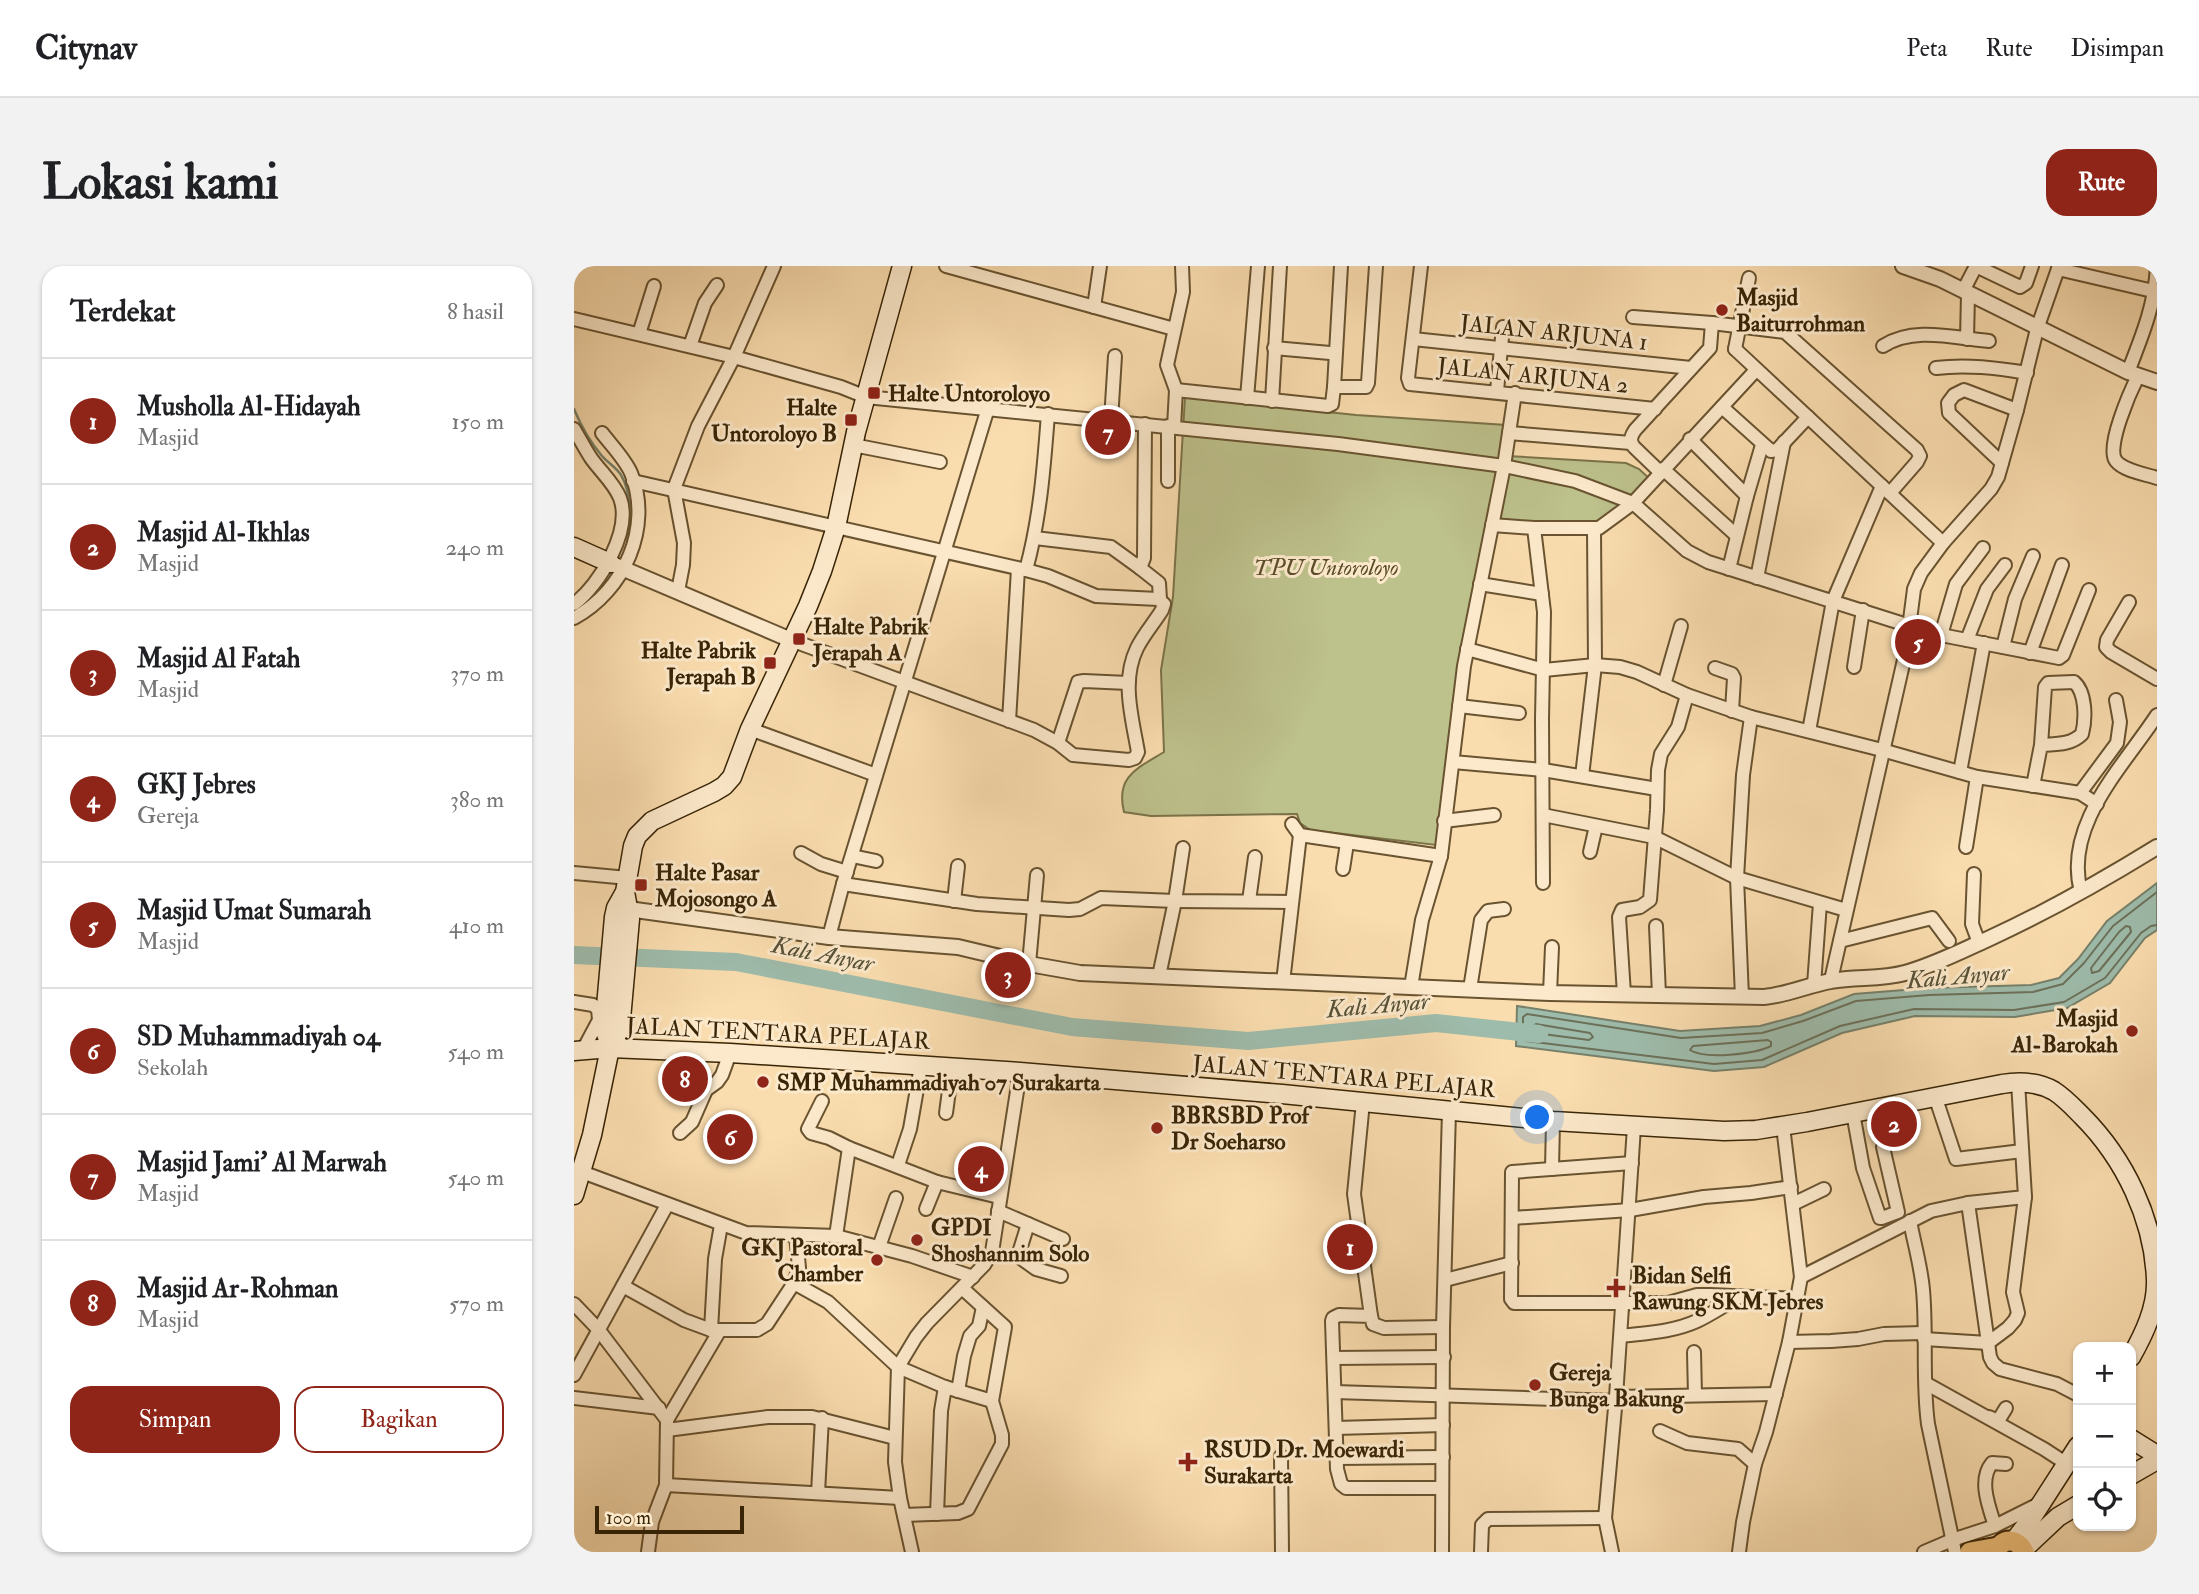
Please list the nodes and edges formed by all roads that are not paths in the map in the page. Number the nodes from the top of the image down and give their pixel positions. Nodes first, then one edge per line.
1 (774, 266) edge
2 (902, 266) edge
3 (946, 266) edge
4 (1100, 266) edge
5 (1182, 266) edge
6 (1258, 266) edge
7 (1280, 266) edge
8 (1341, 266) edge
9 (1376, 266) edge
10 (1422, 266) edge
11 (1903, 266) edge
12 (1976, 266) edge
13 (2032, 266) edge
14 (2157, 266) edge
15 (2059, 268) edge
16 (974, 270) edge
17 (1749, 278) dead end
18 (717, 285) dead end
19 (654, 286) dead end
20 (1965, 292) junction
21 (2157, 292) edge
22 (1094, 307) junction
23 (1633, 317) dead end
24 (574, 319) edge
25 (1712, 323) junction
26 (1740, 326) junction
27 (1503, 327) dead end
28 (1174, 329) junction
29 (2038, 329) junction
30 (639, 334) junction
31 (1413, 339) junction
32 (1967, 339) junction
33 (1989, 341) dead end
34 (690, 346) junction
35 (1883, 346) dead end
36 (1501, 347) junction
37 (1274, 348) junction
38 (1710, 348) junction
39 (1735, 349) junction
40 (1331, 353) dead end
41 (1115, 356) dead end
42 (734, 357) junction
43 (1690, 368) junction
44 (1936, 368) dead end
45 (1756, 370) junction
46 (2027, 373) junction
47 (2133, 374) junction
48 (2157, 382) edge
49 (1334, 387) junction
50 (1176, 390) junction
51 (1497, 391) junction
52 (1515, 393) junction
53 (866, 397) junction
54 (1247, 398) junction
55 (1272, 401) junction
56 (1722, 407) junction
57 (988, 408) junction
58 (1655, 409) junction
59 (2017, 410) junction
60 (1048, 414) junction
61 (1808, 417) junction
62 (1111, 420) junction
63 (1145, 424) junction
64 (1171, 427) junction
65 (574, 429) edge
66 (602, 433) dead end
67 (1509, 433) junction
68 (1690, 439) junction
69 (1784, 442) junction
70 (1631, 443) junction
71 (853, 445) junction
72 (1762, 445) junction
73 (940, 462) dead end
74 (2003, 463) junction
75 (1504, 466) junction
76 (1661, 471) junction
77 (2157, 478) edge
78 (633, 481) junction
79 (1168, 481) dead end
80 (674, 489) junction
81 (1886, 490) junction
82 (1747, 496) junction
83 (1633, 503) junction
84 (1492, 524) junction
85 (836, 527) junction
86 (1534, 528) junction
87 (1594, 529) junction
88 (1736, 535) junction
89 (1035, 538) junction
90 (1944, 543) junction
91 (574, 547) edge
92 (1983, 548) dead end
93 (945, 553) junction
94 (2033, 556) dead end
95 (614, 564) junction
96 (2005, 565) dead end
97 (2062, 565) dead end
98 (1140, 568) junction
99 (1022, 569) junction
100 (1728, 569) junction
101 (1757, 578) junction
102 (1480, 583) junction
103 (2089, 590) dead end
104 (678, 591) junction
105 (1542, 594) junction
106 (1160, 599) junction
107 (1833, 601) junction
108 (2129, 602) dead end
109 (574, 604) edge
110 (1863, 610) junction
111 (574, 618) edge
112 (1681, 626) dead end
113 (1910, 626) junction
114 (1941, 635) junction
115 (791, 640) junction
116 (1967, 640) junction
117 (1984, 643) junction
118 (2003, 647) junction
119 (1467, 649) junction
120 (2030, 653) junction
121 (1595, 665) junction
122 (1854, 667) dead end
123 (1715, 668) dead end
124 (1544, 670) junction
125 (2157, 679) edge
126 (906, 682) junction
127 (1128, 683) junction
128 (1664, 685) junction
129 (1687, 695) junction
130 (2116, 700) dead end
131 (1459, 706) junction
132 (1732, 711) junction
133 (1519, 713) dead end
134 (2157, 716) edge
135 (1751, 717) junction
136 (1010, 721) junction
137 (750, 729) junction
138 (1809, 731) junction
139 (1058, 743) junction
140 (2041, 745) junction
141 (1882, 750) junction
142 (1453, 762) junction
143 (1543, 770) junction
144 (1960, 772) junction
145 (876, 775) junction
146 (1582, 776) junction
147 (1977, 777) junction
148 (2033, 786) junction
149 (1657, 789) junction
150 (2080, 793) junction
151 (2097, 804) junction
152 (1494, 815) dead end
153 (1544, 815) junction
154 (1444, 821) junction
155 (1596, 826) junction
156 (1654, 837) junction
157 (1347, 843) junction
158 (1966, 847) dead end
159 (2157, 847) edge
160 (1182, 848) dead end
161 (1590, 852) dead end
162 (801, 853) dead end
163 (852, 856) junction
164 (1441, 856) junction
165 (1255, 857) dead end
166 (876, 861) dead end
167 (958, 866) dead end
168 (1343, 869) dead end
169 (574, 873) edge
170 (1037, 874) dead end
171 (1974, 874) dead end
172 (845, 878) junction
173 (1737, 878) junction
174 (1544, 883) dead end
175 (2081, 892) junction
176 (954, 901) junction
177 (1175, 901) junction
178 (1249, 901) junction
179 (1292, 902) junction
180 (1820, 903) junction
181 (624, 904) junction
182 (1034, 908) junction
183 (1504, 909) dead end
184 (1846, 910) junction
185 (1656, 926) dead end
186 (829, 937) junction
187 (1840, 941) junction
188 (1949, 941) dead end
189 (1979, 943) junction
190 (1552, 947) dead end
191 (1029, 964) junction
192 (1159, 976) junction
193 (1831, 980) junction
194 (1283, 982) junction
195 (1814, 985) junction
196 (1411, 987) junction
197 (1470, 989) junction
198 (1550, 993) junction
199 (1625, 994) junction
200 (1659, 995) junction
201 (1742, 997) junction
202 (574, 1002) edge
203 (611, 1038) junction
204 (579, 1050) edge
205 (730, 1053) junction
206 (921, 1066) junction
207 (952, 1068) junction
208 (1020, 1072) junction
209 (2018, 1082) junction
210 (1935, 1096) junction
211 (822, 1101) dead end
212 (1363, 1102) junction
213 (1449, 1111) junction
214 (946, 1113) dead end
215 (1853, 1113) junction
216 (1553, 1121) junction
217 (1783, 1126) junction
218 (1634, 1127) junction
219 (680, 1133) dead end
220 (1883, 1147) dead end
221 (849, 1148) junction
222 (2022, 1151) junction
223 (1632, 1163) junction
224 (898, 1165) junction
225 (1552, 1169) junction
226 (582, 1172) junction
227 (937, 1182) junction
228 (1791, 1187) junction
229 (1824, 1189) dead end
230 (574, 1195) edge
231 (999, 1197) junction
232 (896, 1198) dead end
233 (2025, 1198) junction
234 (1968, 1203) junction
235 (1793, 1204) junction
236 (667, 1205) junction
237 (926, 1209) dead end
238 (1630, 1210) junction
239 (998, 1212) junction
240 (1512, 1218) junction
241 (1910, 1221) junction
242 (1028, 1224) junction
243 (721, 1225) junction
244 (796, 1235) junction
245 (836, 1236) junction
246 (1063, 1240) dead end
247 (879, 1247) junction
248 (1512, 1263) junction
249 (973, 1276) junction
250 (1061, 1276) dead end
251 (1801, 1277) junction
252 (1445, 1280) junction
253 (794, 1283) junction
254 (623, 1286) junction
255 (962, 1288) junction
256 (1741, 1296) junction
257 (1797, 1299) junction
258 (1679, 1300) junction
259 (1623, 1302) junction
260 (574, 1304) edge
261 (983, 1307) junction
262 (1371, 1316) junction
263 (1688, 1324) junction
264 (1443, 1327) junction
265 (598, 1329) junction
266 (715, 1330) junction
267 (1620, 1336) junction
268 (1924, 1336) junction
269 (1789, 1342) junction
270 (1988, 1343) junction
271 (2136, 1346) edge
272 (1694, 1352) dead end
273 (1444, 1357) junction
274 (1334, 1358) junction
275 (898, 1367) junction
276 (574, 1375) edge
277 (1927, 1384) junction
278 (945, 1387) junction
279 (958, 1391) junction
280 (1335, 1392) junction
281 (2073, 1392) edge
282 (1443, 1394) junction
283 (1776, 1394) junction
284 (1695, 1395) junction
285 (574, 1398) edge
286 (1616, 1399) junction
287 (992, 1401) junction
288 (659, 1408) junction
289 (2006, 1408) dead end
290 (1983, 1416) junction
291 (822, 1418) junction
292 (667, 1425) junction
293 (1443, 1425) junction
294 (1336, 1428) junction
295 (1660, 1431) dead end
296 (895, 1438) junction
297 (2136, 1442) edge
298 (2073, 1454) edge
299 (2157, 1454) edge
300 (1281, 1455) dead end
301 (1443, 1457) junction
302 (1337, 1458) junction
303 (2157, 1461) edge
304 (1755, 1464) junction
305 (2006, 1464) dead end
306 (2067, 1464) junction
307 (2136, 1472) edge
308 (666, 1485) junction
309 (1442, 1488) junction
310 (818, 1493) junction
311 (900, 1498) junction
312 (2041, 1503) junction
313 (2073, 1509) edge
314 (937, 1514) junction
315 (904, 1515) junction
316 (1605, 1518) junction
317 (1995, 1526) junction
318 (1953, 1546) edge
319 (2011, 1548) edge
320 (648, 1552) edge
321 (912, 1552) edge
322 (1282, 1552) edge
323 (1442, 1552) edge
324 (1481, 1552) edge
325 (1612, 1552) edge
326 (1739, 1552) edge
327 (1924, 1552) edge
328 (1970, 1552) edge

1 - 42 street
2 - 53 main road
3 - 16 street
4 - 22 street
5 - 28 street
6 - 54 street
7 - 37 street
8 - 49 street
9 - 49 street
10 - 31 street
11 - 20 street
12 - 13 street
12 - 20 street
14 - 21 street
15 - 21 street
15 - 29 street
16 - 22 street
17 - 26 street
18 - 34 street
19 - 30 street
20 - 29 street
20 - 32 street
21 - 47 street
22 - 28 street
23 - 25 street
24 - 30 street
25 - 26 street
25 - 38 street
26 - 39 street
26 - 81 street
27 - 36 street
28 - 50 street
29 - 46 street
29 - 47 street
30 - 34 street
31 - 36 street, JALAN ARJUNA 1
31 - 51 street, JALAN ARJUNA 2
32 - 33 street
32 - 35 street
34 - 42 street
36 - 43 street, JALAN ARJUNA 1
36 - 51 street
37 - 40 street
37 - 55 street
38 - 39 street
38 - 43 street
39 - 45 street
41 - 62 street
42 - 53 street
42 - 80 street
43 - 58 street
44 - 46 street
45 - 56 street
45 - 61 street
46 - 59 street
47 - 48 street
47 - 77 street
49 - 55 street
50 - 54 street
50 - 64 street
51 - 52 street, JALAN ARJUNA 2
52 - 58 street, JALAN ARJUNA 2
52 - 67 street
53 - 57 street
53 - 71 main road
54 - 55 street
56 - 68 street
56 - 72 street
57 - 60 street
57 - 93 street
58 - 70 street
59 - 74 street
59 - 74 street
60 - 62 street
60 - 89 street
61 - 69 street
61 - 81 street
62 - 63 street
63 - 64 street
63 - 98 street
64 - 75 street
64 - 79 street
65 - 95 street
66 - 78 street
67 - 70 street
67 - 75 street
68 - 76 street
68 - 82 street
69 - 72 street
69 - 101 street
70 - 76 street
71 - 73 street
71 - 85 main road
72 - 82 street
74 - 90 street
75 - 83 street
75 - 84 street
76 - 83 street
76 - 88 street
78 - 80 street
78 - 95 street
80 - 85 street
80 - 104 street
81 - 90 street
81 - 107 street
82 - 88 street
83 - 87 street
83 - 100 street
84 - 86 street
84 - 102 street
85 - 93 street
85 - 115 main road
86 - 87 street
86 - 105 street
87 - 121 street
88 - 100 street
89 - 98 street
89 - 99 street
90 - 113 street
91 - 95 main road
92 - 114 street
93 - 99 street
93 - 126 street
94 - 118 street
95 - 104 street
95 - 109 street
95 - 111 street
96 - 116 street
97 - 120 street
98 - 106 street
99 - 106 street
99 - 136 street
100 - 101 street
101 - 107 street
102 - 105 street
102 - 119 street
103 - 120 street
104 - 115 street
105 - 124 street
106 - 127 street
107 - 110 street
107 - 138 street
108 - 125 street
110 - 113 street
110 - 122 street
112 - 128 street
113 - 114 street
113 - 141 street
114 - 116 street
115 - 126 street
115 - 137 main road
116 - 117 street
117 - 118 street
117 - 144 street
118 - 120 street
119 - 124 street
119 - 131 street
121 - 124 street
121 - 128 street
121 - 146 street
123 - 132 street
124 - 143 street
126 - 136 street
126 - 145 street
127 - 139 street
127 - 139 street
128 - 129 street
129 - 132 street
129 - 149 street
130 - 150 street
131 - 133 street
131 - 142 street
132 - 135 street
134 - 151 street
135 - 138 street
135 - 173 street
136 - 139 street
137 - 145 street
137 - 181 main road
138 - 141 street
140 - 140 street
140 - 148 street
141 - 144 street
141 - 184 street
142 - 143 street
142 - 154 street
143 - 146 street
143 - 153 street
144 - 147 street
145 - 163 street
146 - 149 street
147 - 148 street
147 - 158 street
148 - 150 street
149 - 156 street
150 - 151 street
151 - 175 street
152 - 154 street
153 - 155 street
153 - 174 street
154 - 164 street
155 - 156 street
155 - 161 street
156 - 173 street
156 - 199 street
157 - 164 street
157 - 168 street
157 - 179 street
159 - 175 street
160 - 177 street
162 - 172 street
163 - 166 street
163 - 172 street
164 - 196 street
165 - 178 street
167 - 176 street
169 - 181 street
170 - 182 street
171 - 189 street
172 - 176 street
172 - 186 street
173 - 180 street
173 - 201 street
175 - 189 street
176 - 182 street
177 - 178 street
177 - 182 street
177 - 192 street
178 - 179 street
179 - 194 street
180 - 184 street
180 - 195 street
181 - 186 street
181 - 203 main road
182 - 191 street
183 - 197 street
184 - 187 street
185 - 200 street
186 - 191 street
187 - 188 street
187 - 193 street
189 - 193 street
190 - 198 street
191 - 192 street
192 - 194 street
193 - 195 street
194 - 196 street
195 - 201 street
196 - 197 street
197 - 198 street
198 - 199 street
199 - 200 street
200 - 201 street
202 - 204 street
203 - 204 main road, JALAN TENTARA PELAJAR
203 - 205 main road, JALAN TENTARA PELAJAR
203 - 226 main road
205 - 206 main road, JALAN TENTARA PELAJAR
205 - 219 street
206 - 207 main road, JALAN TENTARA PELAJAR
206 - 224 street
207 - 208 main road, JALAN TENTARA PELAJAR
207 - 214 street
208 - 212 main road, JALAN TENTARA PELAJAR
208 - 231 street
209 - 210 main road, JALAN TENTARA PELAJAR
209 - 222 street
209 - 271 main road, JALAN TENTARA PELAJAR
210 - 215 main road, JALAN TENTARA PELAJAR
210 - 222 street
211 - 221 street
212 - 213 main road, JALAN TENTARA PELAJAR
212 - 262 street
213 - 216 main road, JALAN TENTARA PELAJAR
213 - 252 street
215 - 217 main road, JALAN TENTARA PELAJAR
215 - 220 street
216 - 218 main road, JALAN TENTARA PELAJAR
216 - 225 street
217 - 218 main road, JALAN TENTARA PELAJAR
217 - 228 street
218 - 223 street
221 - 224 street
221 - 245 street
222 - 233 street
223 - 225 street
223 - 238 street
224 - 227 street
225 - 240 street
226 - 230 main road
226 - 236 street
227 - 231 street
227 - 237 street
228 - 235 street
228 - 238 street
229 - 235 street
231 - 239 street
232 - 247 street
233 - 234 street
233 - 270 street
234 - 241 street
234 - 270 street
235 - 251 street
236 - 243 street
236 - 254 street
238 - 240 street
238 - 259 street
239 - 242 street
239 - 249 street
240 - 248 street
241 - 251 street
241 - 268 street
242 - 246 street
242 - 250 street
243 - 244 street
243 - 266 street
244 - 245 street
244 - 253 street
245 - 247 street
247 - 249 street
248 - 252 street
248 - 259 street
249 - 255 street
251 - 257 street
252 - 264 street
253 - 266 street
253 - 275 street
254 - 265 street
254 - 266 street
255 - 261 street
255 - 275 street
256 - 257 street
256 - 258 street
256 - 263 street
257 - 269 street
258 - 259 street
258 - 263 street
259 - 267 street
260 - 265 street
261 - 279 street
261 - 287 street
262 - 264 street
262 - 274 street
263 - 267 street
264 - 273 street
265 - 276 street
265 - 288 street
266 - 292 street
267 - 286 street
268 - 269 street
268 - 270 street
268 - 277 street
269 - 283 street
270 - 281 street
272 - 284 street
273 - 274 street
273 - 282 street
274 - 280 street
275 - 278 street
275 - 296 street
277 - 290 street
277 - 318 street
278 - 279 street
278 - 314 street
279 - 287 street
280 - 282 street
280 - 294 street
282 - 286 street
282 - 293 street
283 - 284 street
283 - 304 street
284 - 286 street
285 - 288 street
286 - 316 street
287 - 314 street
288 - 292 street
289 - 290 street
290 - 306 street
291 - 292 street
291 - 296 street
291 - 310 street
292 - 308 street
293 - 294 street
293 - 301 street
294 - 302 street
295 - 304 street
296 - 311 street
297 - 299 main road
298 - 306 main road
300 - 322 street
301 - 302 street
301 - 309 street
302 - 309 street
303 - 307 main road
304 - 326 street
305 - 317 street
306 - 312 main road
308 - 310 street
308 - 320 street
309 - 323 street
310 - 311 street
311 - 315 street
312 - 317 street
312 - 319 main road
313 - 319 main road
314 - 315 street
315 - 321 street
316 - 324 street
316 - 325 street
317 - 318 street
318 - 327 street
319 - 328 main road

